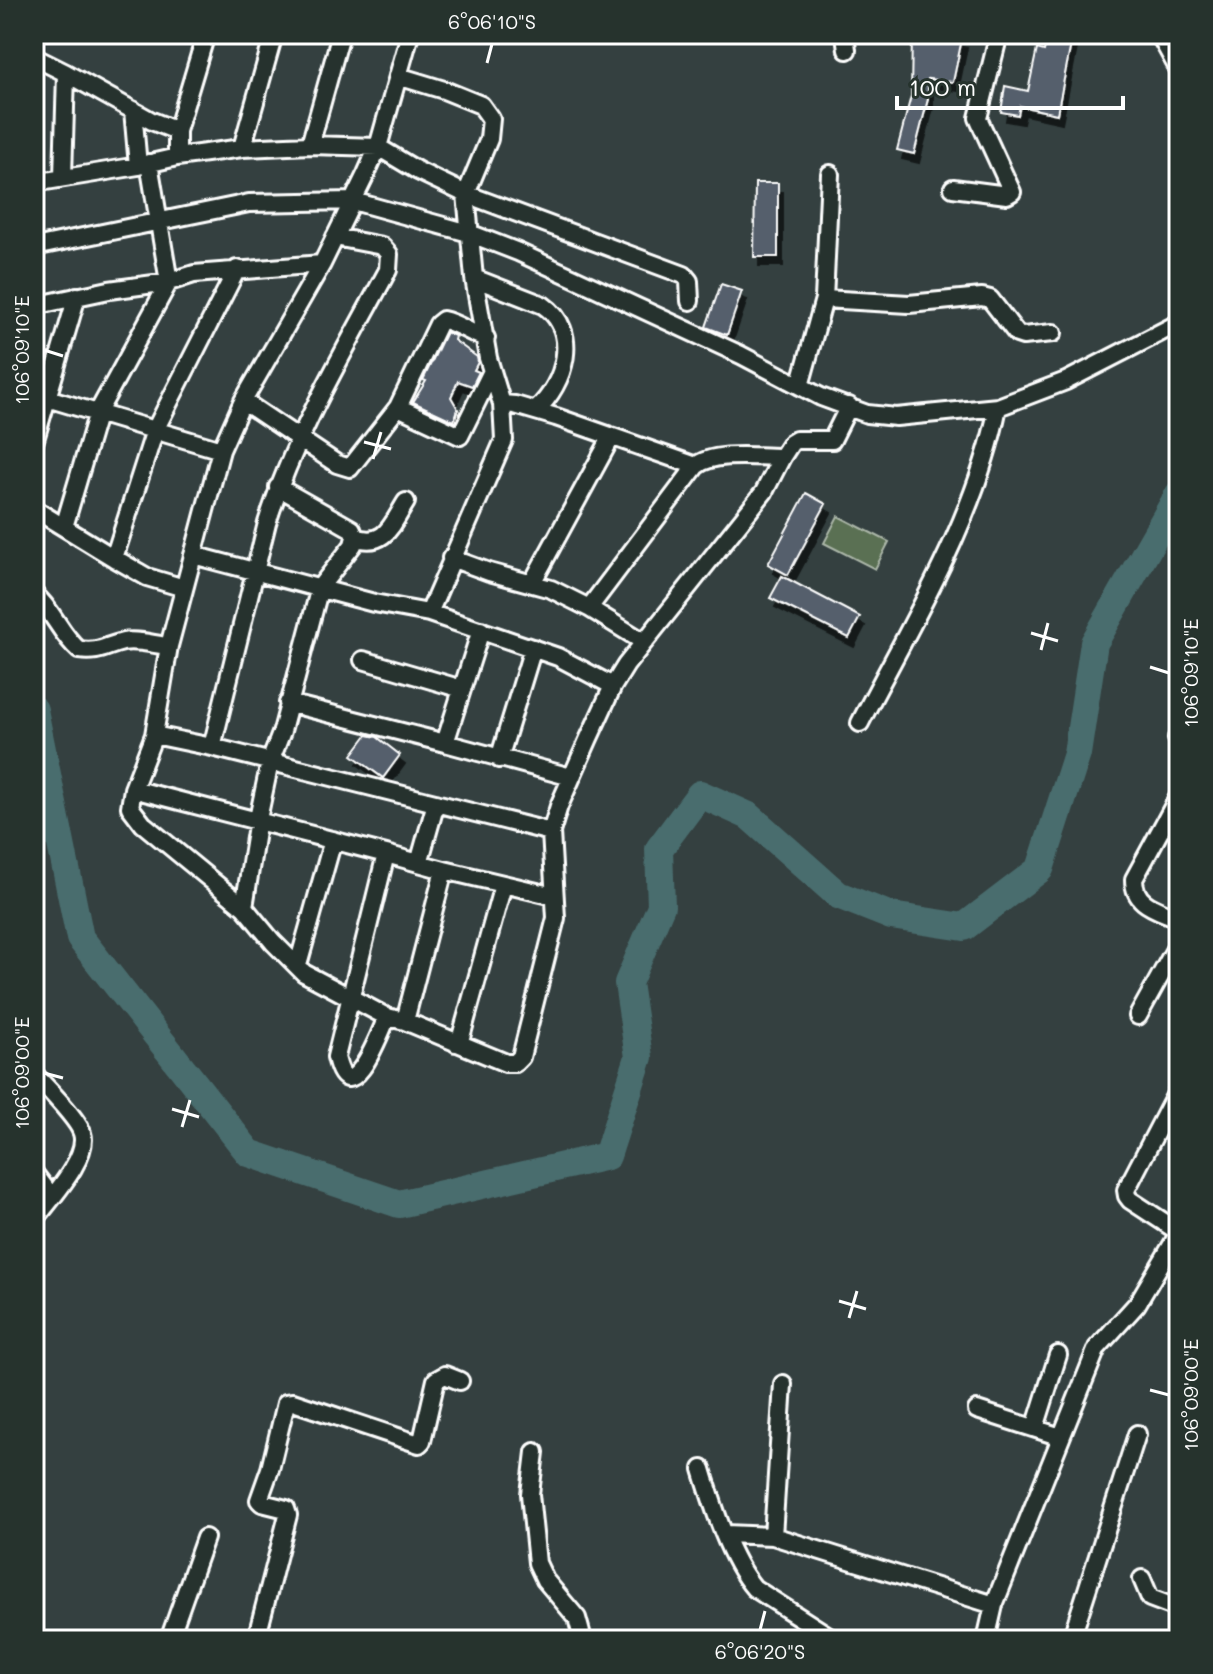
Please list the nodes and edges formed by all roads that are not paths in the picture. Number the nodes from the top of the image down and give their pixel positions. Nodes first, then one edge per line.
1 (206, 34) edge
2 (274, 34) edge
3 (341, 34) edge
4 (410, 34) edge
5 (999, 34) edge
6 (1159, 34) edge
7 (34, 57) edge
8 (1179, 70) edge
9 (66, 73) junction
10 (398, 76) junction
11 (133, 110) junction
12 (177, 131) junction
13 (310, 145) junction
14 (378, 147) junction
15 (242, 148) junction
16 (177, 157) junction
17 (143, 164) junction
18 (830, 174) dead end
19 (63, 177) junction
20 (34, 183) edge
21 (953, 188) dead end
22 (466, 194) junction
23 (353, 201) junction
24 (158, 220) junction
25 (469, 233) junction
26 (335, 237) junction
27 (34, 247) edge
28 (322, 264) junction
29 (237, 269) junction
30 (474, 278) junction
31 (169, 282) junction
32 (77, 296) junction
33 (824, 299) junction
34 (690, 301) dead end
35 (34, 306) edge
36 (1179, 323) edge
37 (1053, 333) dead end
38 (486, 338) junction
39 (491, 373) junction
40 (800, 386) junction
41 (47, 398) junction
42 (243, 401) junction
43 (502, 404) junction
44 (849, 406) junction
45 (398, 407) junction
46 (998, 407) junction
47 (536, 410) junction
48 (98, 412) junction
49 (155, 430) junction
50 (300, 438) junction
51 (611, 438) junction
52 (34, 443) edge
53 (221, 450) junction
54 (782, 457) junction
55 (696, 466) junction
56 (278, 487) junction
57 (406, 502) dead end
58 (34, 509) edge
59 (64, 527) junction
60 (355, 537) junction
61 (193, 555) junction
62 (114, 558) junction
63 (451, 558) junction
64 (255, 571) junction
65 (532, 583) junction
66 (320, 587) junction
67 (184, 588) junction
68 (34, 594) edge
69 (589, 608) junction
70 (429, 613) junction
71 (481, 630) junction
72 (644, 642) junction
73 (169, 646) junction
74 (533, 648) junction
75 (363, 660) dead end
76 (613, 686) junction
77 (462, 689) junction
78 (288, 703) junction
79 (860, 723) dead end
80 (154, 735) junction
81 (445, 743) junction
82 (212, 747) junction
83 (499, 759) junction
84 (270, 762) junction
85 (571, 777) junction
86 (133, 789) junction
87 (1179, 796) edge
88 (436, 803) junction
89 (258, 819) junction
90 (551, 832) junction
91 (333, 840) junction
92 (386, 854) junction
93 (419, 863) junction
94 (444, 870) junction
95 (503, 885) junction
96 (554, 896) junction
97 (244, 907) junction
98 (1179, 919) edge
99 (1179, 942) edge
100 (298, 965) junction
101 (348, 999) junction
102 (1138, 1016) dead end
103 (387, 1017) junction
104 (405, 1021) junction
105 (456, 1043) junction
106 (34, 1074) edge
107 (1179, 1088) edge
108 (34, 1173) edge
109 (52, 1197) junction
110 (35, 1218) edge
111 (1179, 1233) edge
112 (1172, 1261) edge
113 (1058, 1355) dead end
114 (460, 1381) dead end
115 (783, 1384) dead end
116 (977, 1410) dead end
117 (1035, 1428) junction
118 (1137, 1434) dead end
119 (1061, 1437) junction
120 (535, 1452) dead end
121 (702, 1469) dead end
122 (726, 1534) junction
123 (773, 1536) junction
124 (205, 1538) dead end
125 (1142, 1579) dead end
126 (994, 1605) junction
127 (1179, 1609) edge
128 (169, 1640) edge
129 (256, 1640) edge
130 (583, 1640) edge
131 (835, 1640) edge
132 (986, 1640) edge
133 (1071, 1640) edge

1 - 12 street
2 - 15 street
3 - 13 street
4 - 10 street
5 - 21 street
6 - 8 street
7 - 9 street
9 - 11 street
9 - 19 street
10 - 14 street
10 - 22 street
11 - 12 street
11 - 17 street
12 - 16 street
13 - 14 street
13 - 15 street
14 - 22 street
14 - 23 street
15 - 16 street
16 - 17 street
17 - 19 street
17 - 24 street
18 - 33 street
19 - 20 street
22 - 25 street
22 - 34 street
23 - 24 street
23 - 25 street
23 - 26 street
24 - 27 street
24 - 31 street
25 - 30 street
25 - 40 street
26 - 28 street
26 - 50 street
28 - 29 street
28 - 42 street
29 - 31 street
29 - 49 street
30 - 38 street
30 - 47 street
31 - 32 street
31 - 48 street
32 - 35 street
32 - 41 street
33 - 37 street
33 - 40 street
36 - 46 street
38 - 39 street
38 - 45 street
39 - 43 street
39 - 45 street
40 - 44 street
41 - 48 street
41 - 52 street
42 - 50 street
42 - 53 street
43 - 47 street
43 - 63 street
44 - 46 street
44 - 54 street
45 - 50 street
46 - 79 street
47 - 51 street
48 - 49 street
48 - 59 street
49 - 53 street
49 - 62 street
50 - 56 street
51 - 55 street
51 - 65 street
53 - 61 street
54 - 55 street
54 - 72 street
55 - 69 street
56 - 60 street
56 - 64 street
57 - 60 street
58 - 59 street
59 - 62 street
60 - 66 street
61 - 64 street
61 - 67 street
62 - 67 street
63 - 65 street
63 - 70 street
64 - 66 street
64 - 82 street
65 - 69 street
66 - 70 street
66 - 78 street
67 - 73 street
68 - 73 street
69 - 72 street
70 - 71 street
71 - 74 street
71 - 77 street
72 - 76 street
73 - 80 street
74 - 76 street
74 - 83 street
75 - 77 street
76 - 85 street
77 - 81 street
78 - 81 street
78 - 84 street
80 - 82 street
80 - 86 street
81 - 83 street
82 - 84 street
83 - 85 street
84 - 88 street
84 - 89 street
85 - 90 street
86 - 89 street
86 - 97 street
87 - 98 street
88 - 90 street
88 - 93 street
89 - 91 street
89 - 97 street
90 - 96 street
91 - 92 street
91 - 100 street
92 - 93 street
92 - 101 street
93 - 94 street
94 - 95 street
94 - 104 street
95 - 96 street
95 - 105 street
96 - 105 street
97 - 100 street
99 - 102 street
100 - 101 street
101 - 103 street
101 - 103 street
103 - 104 street
104 - 105 street
106 - 109 street
107 - 111 street
108 - 109 street
109 - 110 street
111 - 112 street
112 - 119 street
113 - 117 street
114 - 129 street
115 - 123 street
116 - 117 street
117 - 119 street
118 - 133 street
119 - 126 street
120 - 130 street
121 - 122 street
122 - 123 street
122 - 131 street
123 - 126 street
124 - 128 street
125 - 127 street
126 - 132 street

